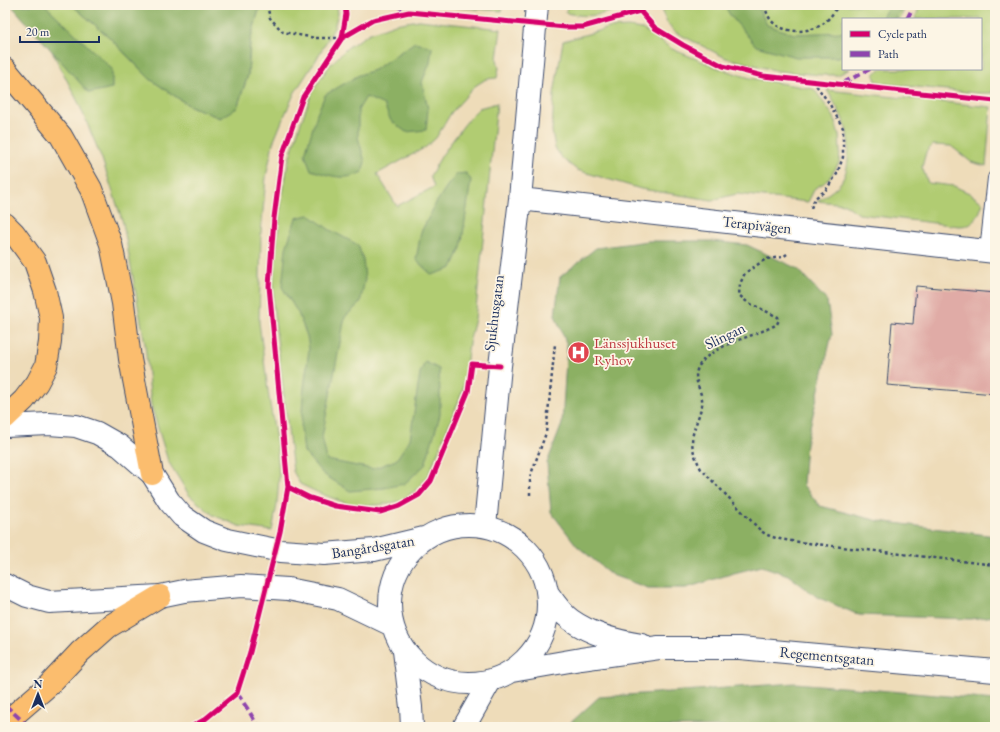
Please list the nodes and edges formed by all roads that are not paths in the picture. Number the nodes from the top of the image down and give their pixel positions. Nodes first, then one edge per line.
1 (537, 5) edge
2 (5, 69) edge
3 (995, 178) edge
4 (520, 199) junction
5 (5, 224) edge
6 (991, 251) edge
7 (5, 418) edge
8 (5, 426) edge
9 (152, 474) junction
10 (485, 526) junction
11 (425, 538) junction
12 (5, 585) edge
13 (548, 592) junction
14 (160, 596) junction
15 (392, 625) junction
16 (659, 648) junction
17 (404, 651) junction
18 (512, 671) junction
19 (995, 671) edge
20 (490, 681) junction
21 (5, 723) edge
22 (412, 727) edge
23 (464, 727) edge

1 - 4 street, Sjukhusgatan
2 - 9 highway
3 - 6 lane
4 - 6 street, Terapivägen
4 - 10 street, Sjukhusgatan
5 - 7 highway
8 - 9 street, Bangårdsgatan
9 - 11 street, Bangårdsgatan
10 - 11 street
10 - 13 street
11 - 15 street
12 - 14 street
13 - 16 street, Regementsgatan
13 - 18 street
14 - 15 street
14 - 21 highway
15 - 17 street
16 - 18 street, Regementsgatan
16 - 19 street, Regementsgatan
17 - 20 street
17 - 22 street
18 - 20 street
20 - 23 street

